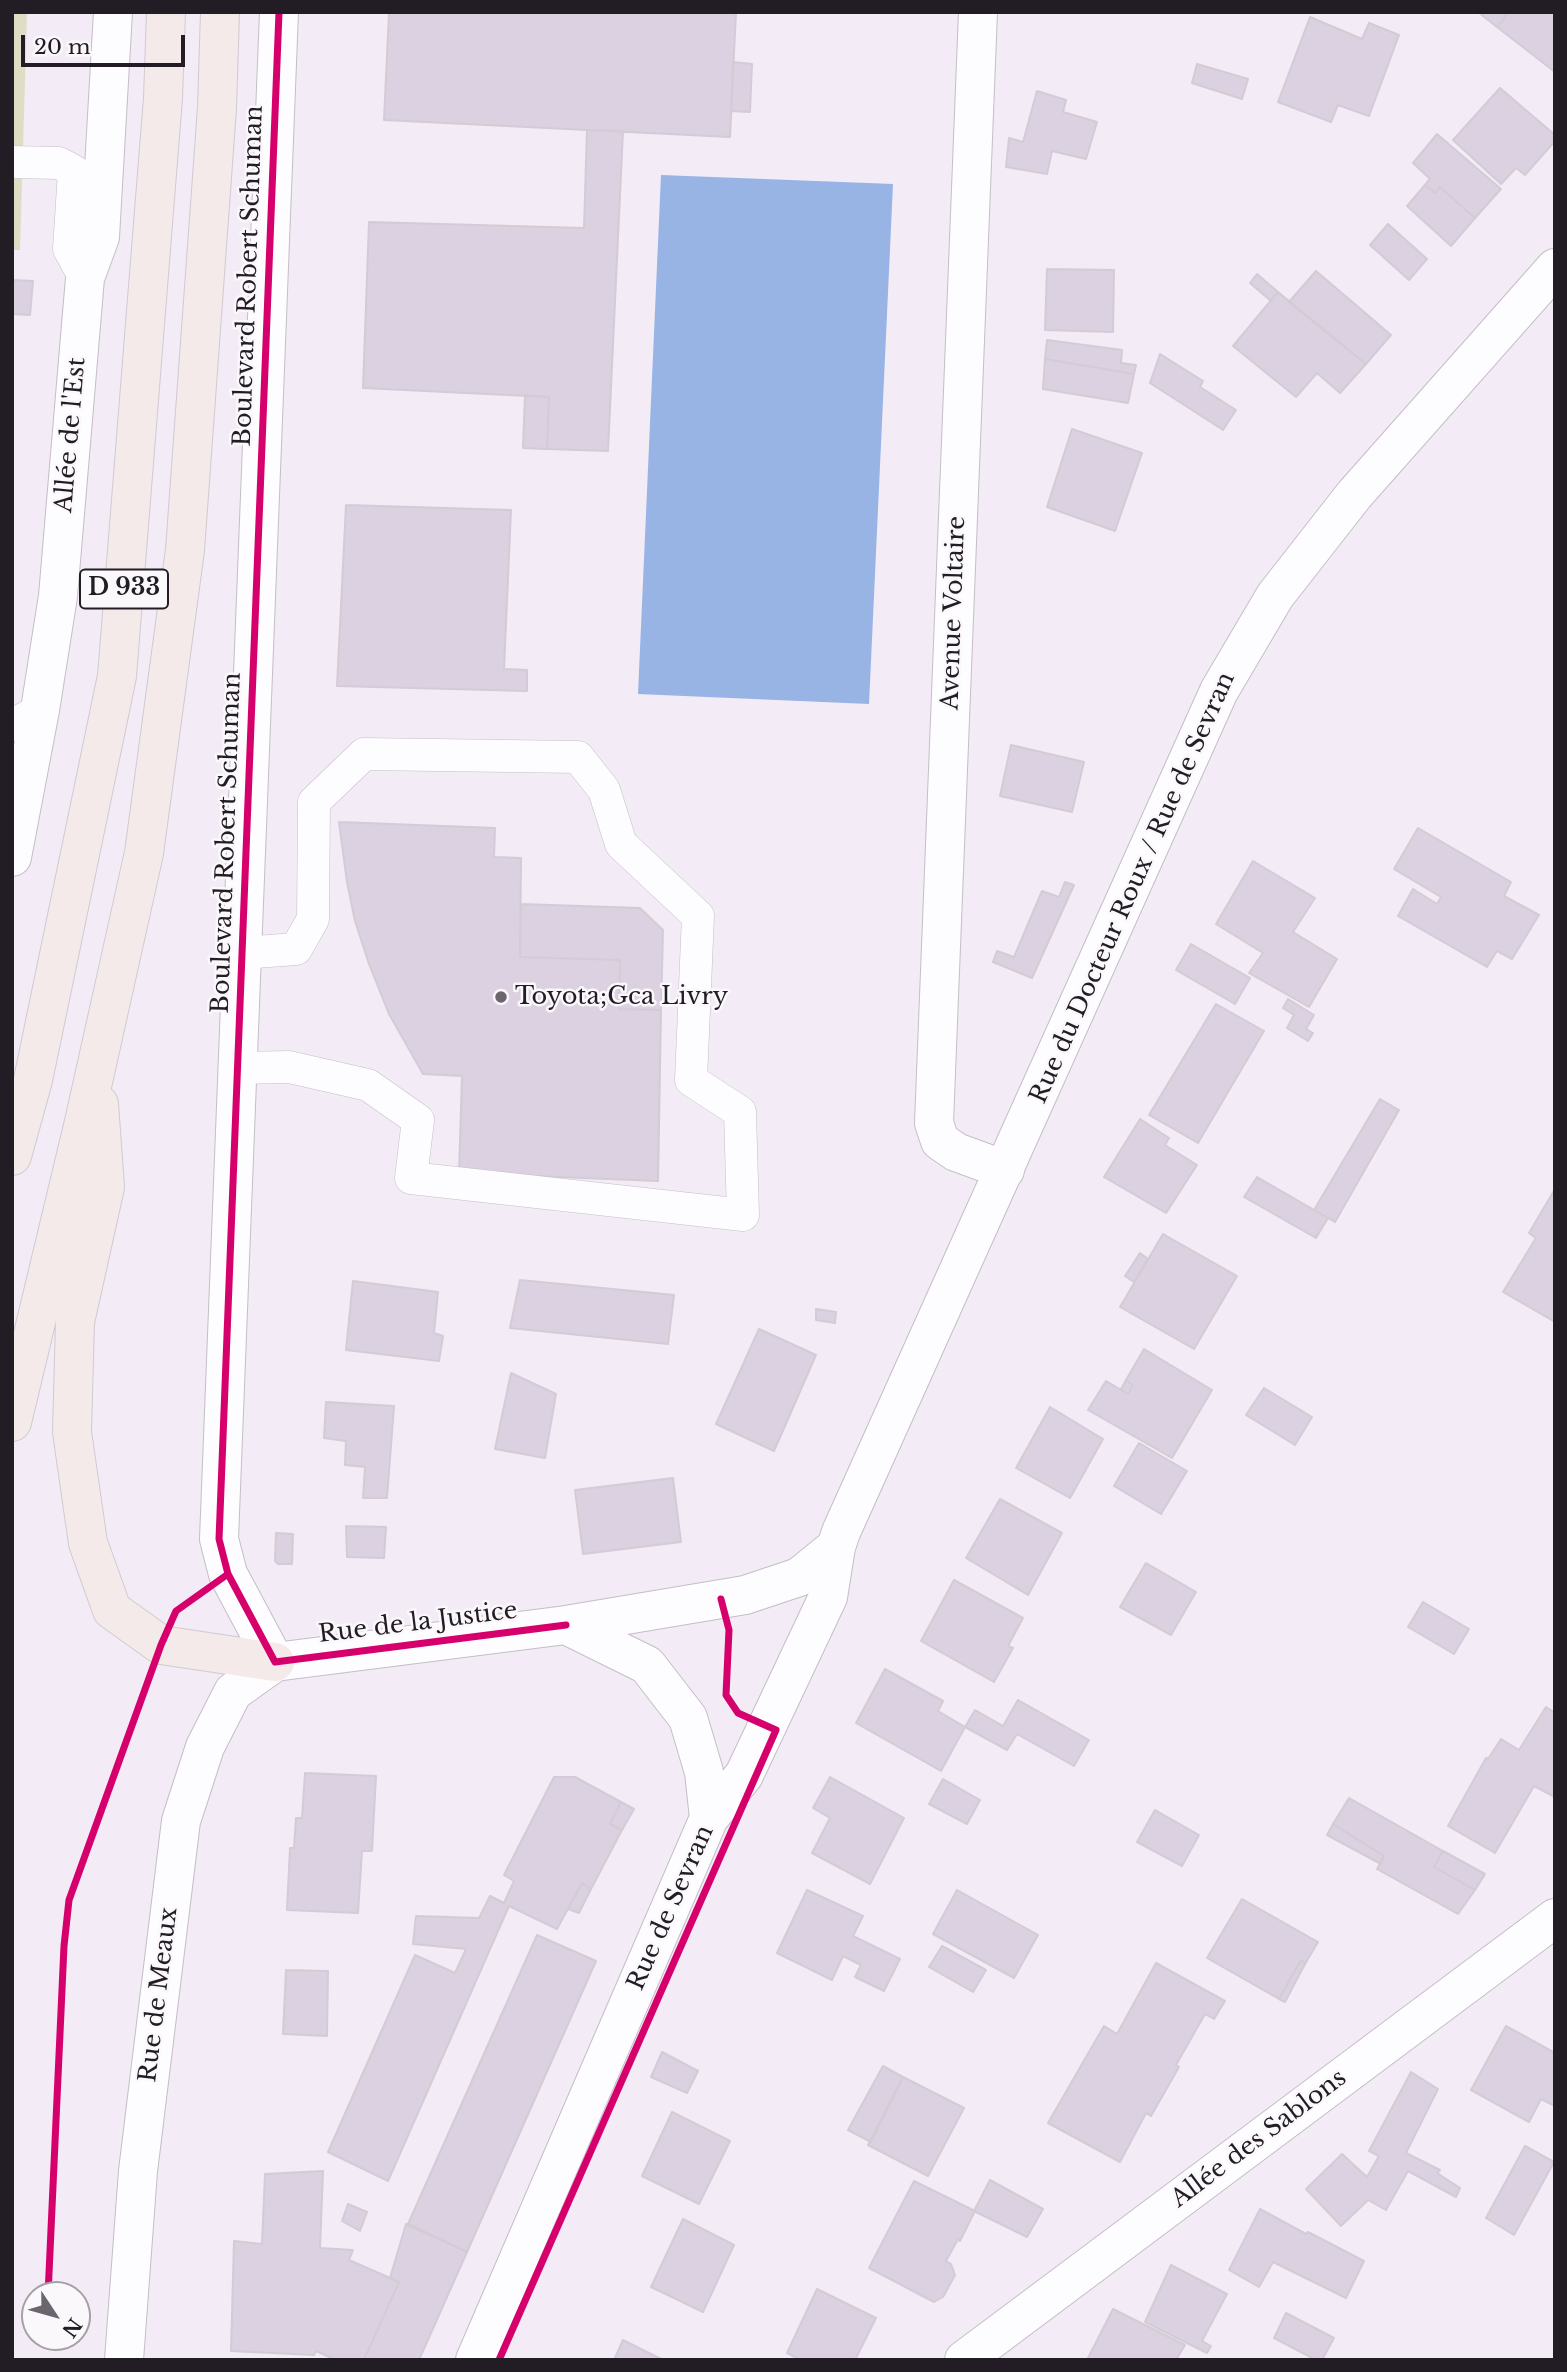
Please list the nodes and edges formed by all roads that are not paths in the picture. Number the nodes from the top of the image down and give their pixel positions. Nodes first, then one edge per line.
1 (113, 12) edge
2 (166, 12) edge
3 (220, 12) edge
4 (279, 12) edge
5 (978, 12) edge
6 (12, 162) edge
7 (1555, 268) edge
8 (85, 278) junction
9 (26, 718) edge
10 (12, 857) edge
11 (242, 953) junction
12 (96, 1068) junction
13 (237, 1068) junction
14 (12, 1156) edge
15 (1005, 1170) junction
16 (940, 1308) joint
17 (12, 1422) edge
18 (836, 1547) junction
19 (566, 1625) junction
20 (275, 1661) junction
21 (709, 1818) junction
22 (1555, 1918) edge
23 (124, 2360) edge
24 (475, 2360) edge
25 (964, 2360) edge

1 - 8 street, Allée de l'Est
2 - 14 highway, D 933
3 - 12 highway, D 933
4 - 11 street, Boulevard Robert Schuman
5 - 15 street, Avenue Voltaire
6 - 8 lane
7 - 15 street, Rue du Docteur Roux / Rue de Sevran
8 - 9 street, Allée de l'Est
9 - 10 street, Allée de l'Est
11 - 13 street, Boulevard Robert Schuman
11 - 13 lane
12 - 17 highway, D 933
12 - 20 highway
13 - 20 street, Boulevard Robert Schuman
15 - 16 street, Rue du Docteur Roux / Rue de Sevran
16 - 18 street, Rue de Sevran
18 - 19 street, Rue de la Justice
18 - 21 street, Rue de Sevran
19 - 20 street, Rue de la Justice
19 - 21 street
20 - 23 street, Rue de Meaux
21 - 24 street, Rue de Sevran
22 - 25 street, Allée des Sablons

